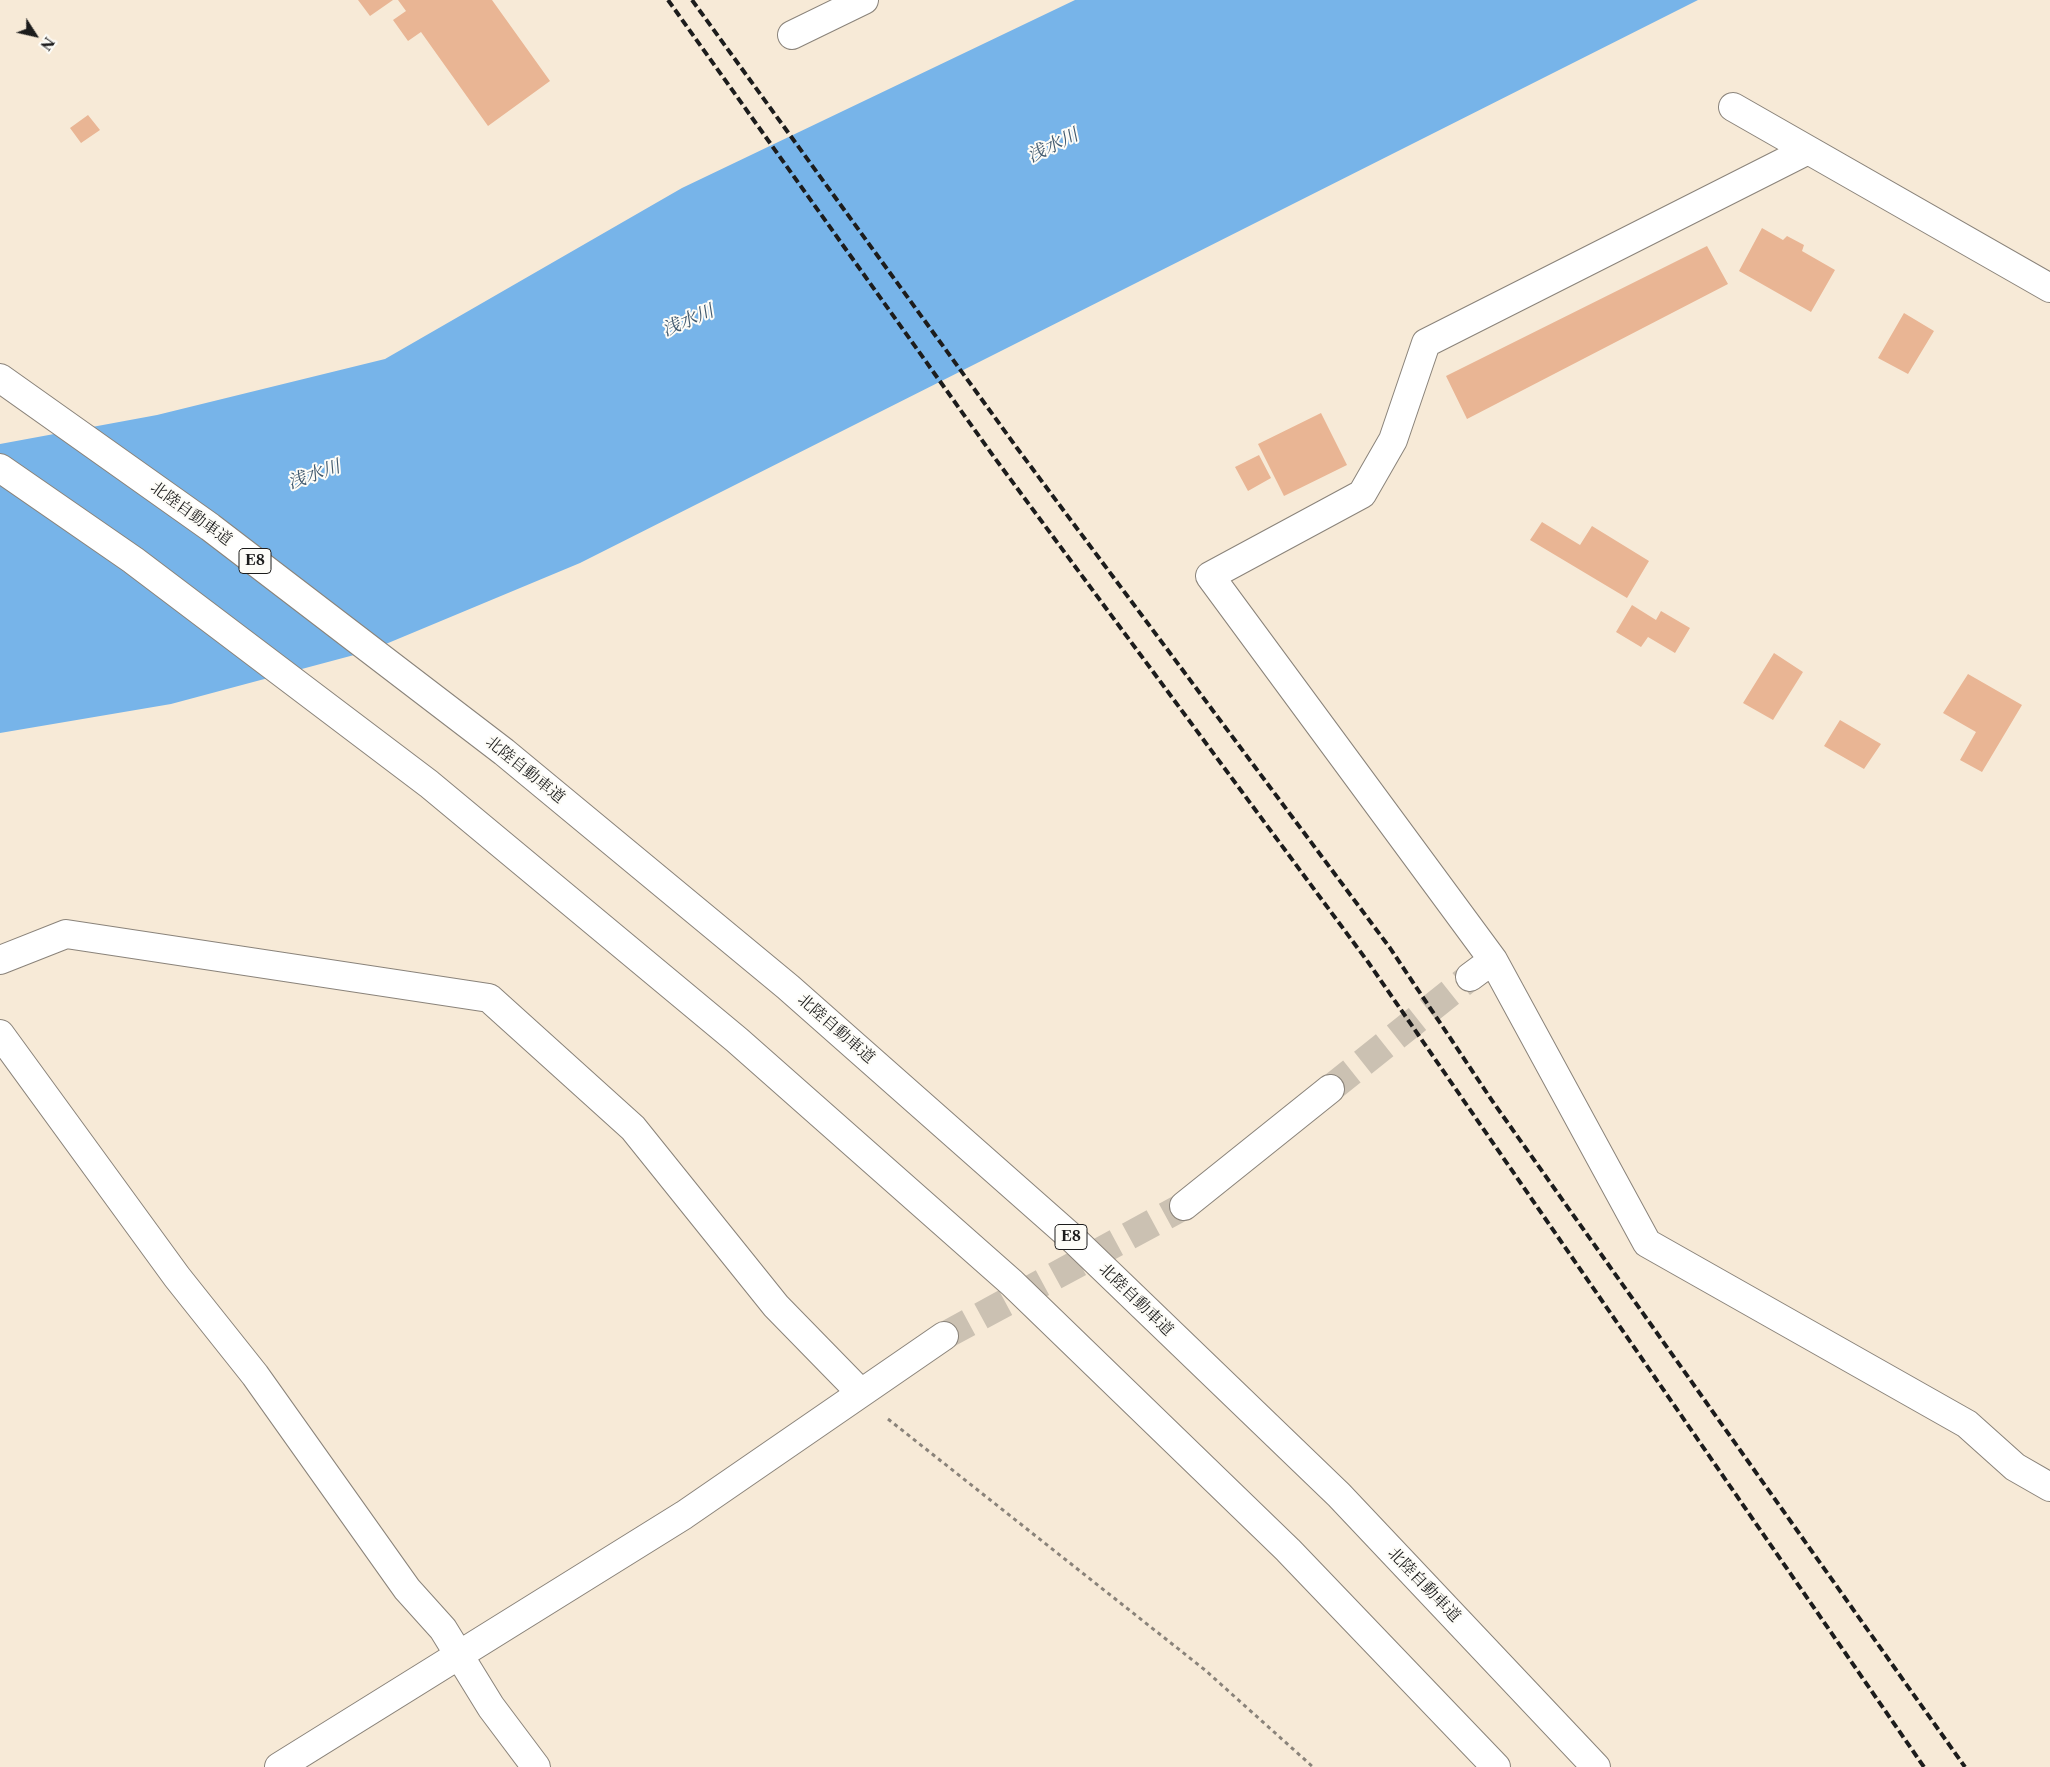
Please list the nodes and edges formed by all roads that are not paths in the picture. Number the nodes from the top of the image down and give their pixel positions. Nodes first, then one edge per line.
1 (864, 0) edge
2 (792, 35) dead end
3 (1733, 107) dead end
4 (1808, 150) junction
5 (2050, 288) edge
6 (0, 378) edge
7 (0, 468) edge
8 (0, 960) edge
9 (1493, 960) junction
10 (1470, 977) tunnel mouth
11 (0, 1034) edge
12 (1330, 1089) tunnel mouth
13 (1184, 1206) tunnel mouth
14 (944, 1336) tunnel mouth
15 (861, 1393) junction
16 (2050, 1487) edge
17 (459, 1655) junction
18 (279, 1767) edge
19 (536, 1767) edge
20 (1496, 1767) edge
21 (1596, 1767) edge

1 - 2 main road
3 - 4 main road
4 - 5 main road
4 - 9 main road
6 - 21 main road, 北陸自動車道 / E8
7 - 20 main road
8 - 15 main road
9 - 10 main road
9 - 16 main road
11 - 17 main road
12 - 13 main road
14 - 15 main road
15 - 17 main road
17 - 18 main road
17 - 19 main road

